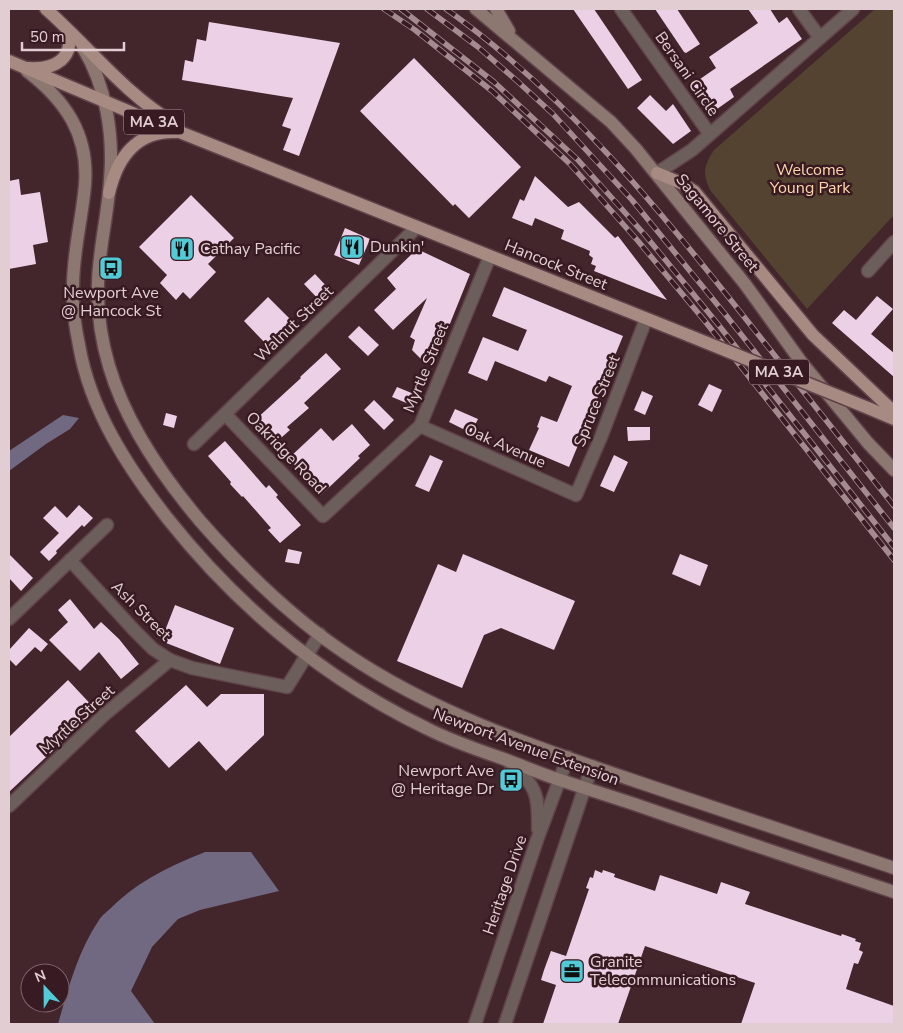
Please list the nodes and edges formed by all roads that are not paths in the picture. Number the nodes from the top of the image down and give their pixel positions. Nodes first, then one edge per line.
1 (46, 9) edge
2 (476, 9) edge
3 (496, 9) edge
4 (621, 9) edge
5 (799, 9) edge
6 (853, 9) edge
7 (71, 33) junction
8 (820, 38) junction
9 (514, 40) junction
10 (9, 61) edge
11 (22, 67) junction
12 (104, 101) junction
13 (180, 132) junction
14 (709, 134) junction
15 (205, 142) junction
16 (657, 173) junction
17 (109, 193) junction
18 (418, 227) junction
19 (894, 242) edge
20 (490, 256) junction
21 (868, 271) dead end
22 (646, 319) junction
23 (894, 412) edge
24 (225, 414) junction
25 (894, 419) edge
26 (420, 426) junction
27 (194, 444) dead end
28 (894, 470) edge
29 (576, 495) joint
30 (323, 516) joint
31 (107, 525) dead end
32 (70, 560) junction
33 (9, 619) edge
34 (320, 634) junction
35 (307, 656) junction
36 (170, 660) junction
37 (568, 758) junction
38 (507, 760) junction
39 (592, 766) junction
40 (560, 780) junction
41 (584, 788) junction
42 (9, 806) edge
43 (537, 840) junction
44 (894, 868) edge
45 (894, 892) edge
46 (475, 1024) edge
47 (505, 1024) edge

1 - 7 main road, Hancock Street / MA 3A
2 - 9 main road
3 - 9 main road
4 - 14 street, Bersani Circle
5 - 8 street
6 - 8 street, Sagamore Street
7 - 11 main road
7 - 12 main road, Newport Avenue Extension
7 - 15 main road, Hancock Street / MA 3A
8 - 14 street, Sagamore Street
9 - 16 main road
10 - 11 main road, Hancock Street / MA 3A
11 - 12 main road, Hancock Street / MA 3A
11 - 35 main road, Newport Avenue Extension
12 - 13 main road, Hancock Street / MA 3A
12 - 17 main road, Newport Avenue Extension
13 - 15 main road, Hancock Street / MA 3A
13 - 17 main road
14 - 16 street, Sagamore Street
15 - 18 main road, Hancock Street / MA 3A
16 - 23 main road
16 - 28 main road, Sagamore Street
17 - 34 main road, Newport Avenue Extension
18 - 20 main road, Hancock Street / MA 3A
18 - 24 street, Walnut Street
19 - 21 street
20 - 22 main road, Hancock Street / MA 3A
20 - 26 street, Myrtle Street
22 - 25 main road, Hancock Street / MA 3A, bridge
22 - 29 street, Spruce Street
24 - 27 street, Walnut Street
24 - 30 street, Oakridge Road
26 - 29 street, Oak Avenue
26 - 30 street, Myrtle Street
31 - 32 street
32 - 33 street
32 - 36 street, Ash Street
34 - 35 street
34 - 37 main road, Newport Avenue Extension
35 - 36 street, Ash Street
35 - 38 main road, Newport Avenue Extension
36 - 42 street, Myrtle Street
37 - 39 main road, Newport Avenue Extension
37 - 40 street, Heritage Drive
38 - 40 main road, Newport Avenue Extension
38 - 43 street
39 - 41 street
39 - 44 main road, Newport Avenue Extension
40 - 41 main road, Newport Avenue Extension
40 - 43 street, Heritage Drive
41 - 45 main road, Newport Avenue Extension
41 - 47 street
43 - 46 street, Heritage Drive

